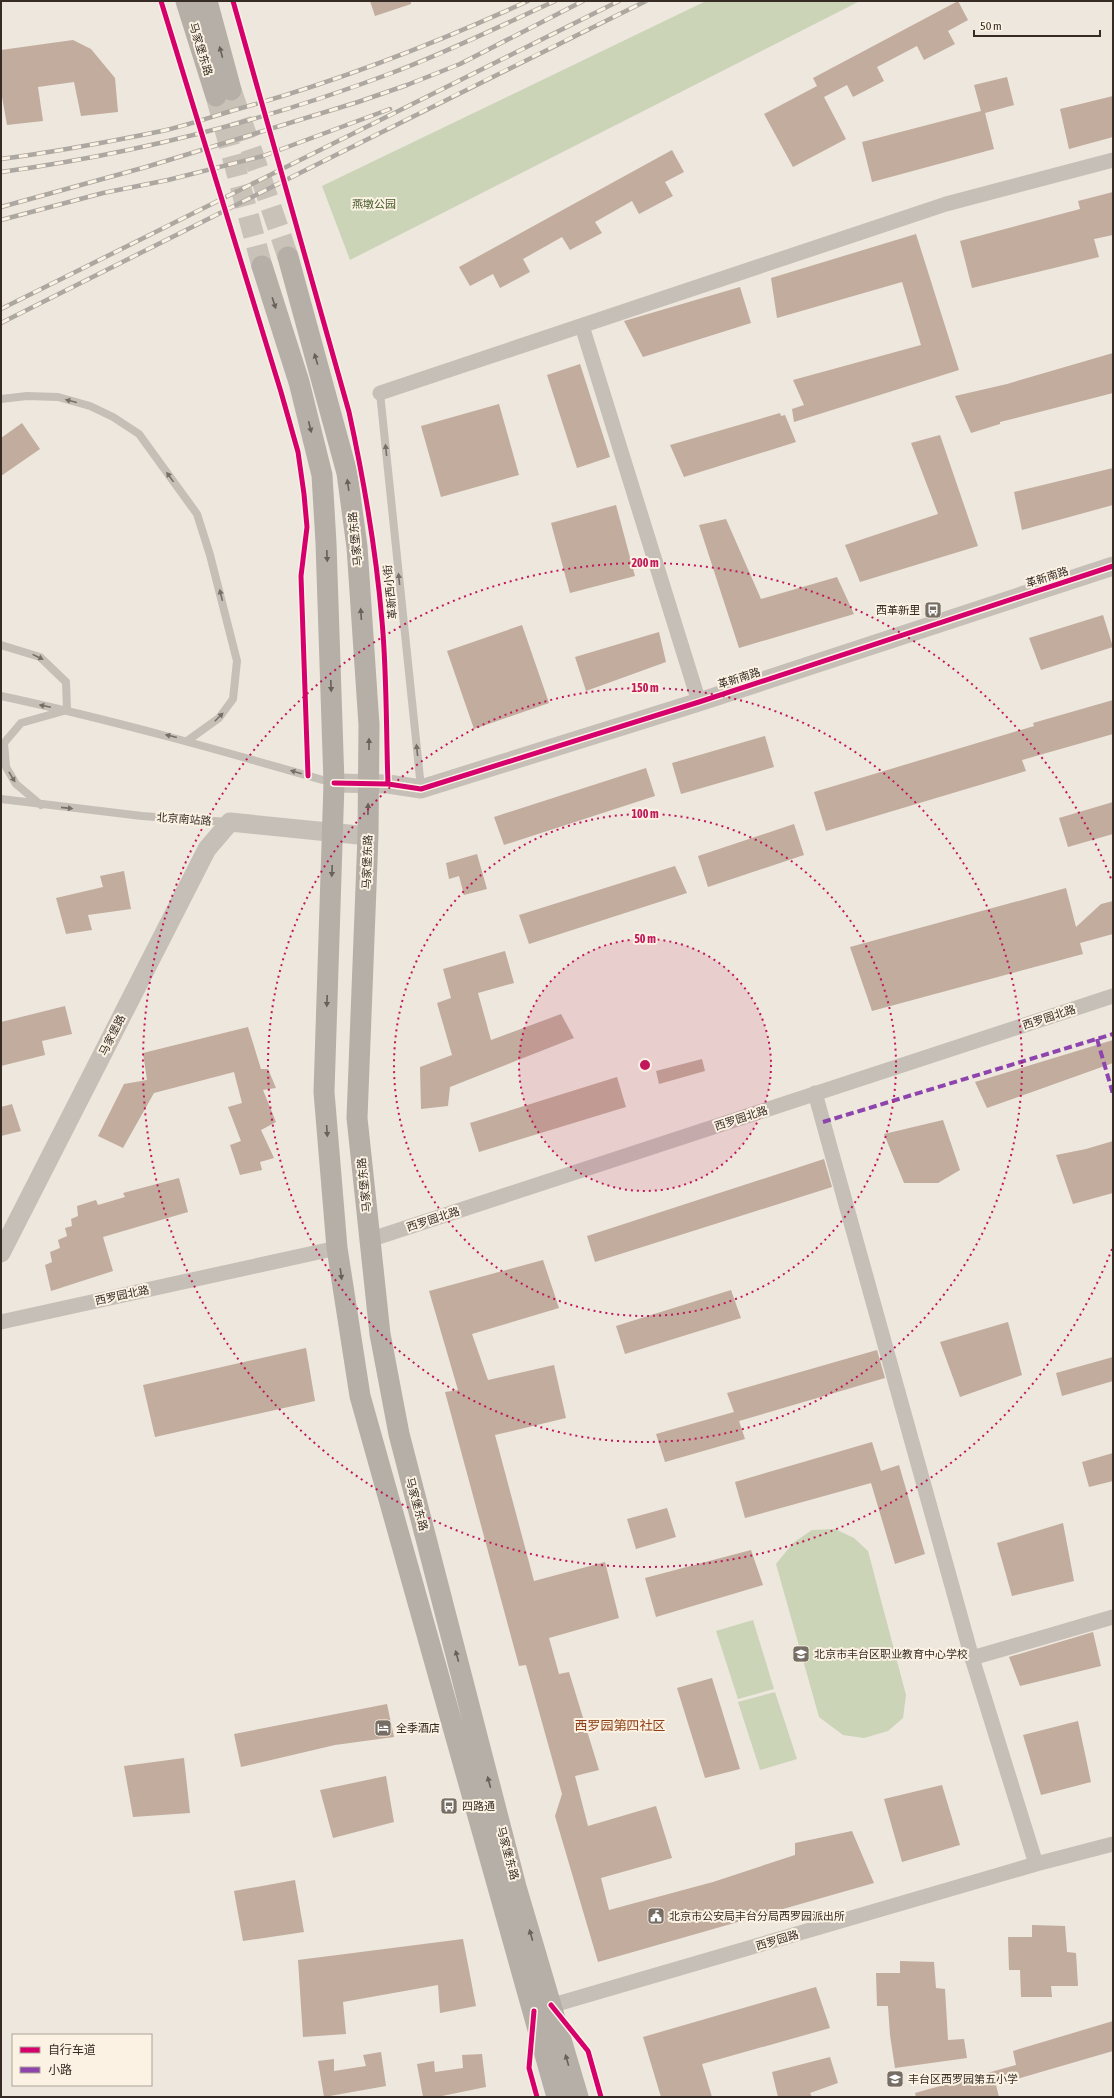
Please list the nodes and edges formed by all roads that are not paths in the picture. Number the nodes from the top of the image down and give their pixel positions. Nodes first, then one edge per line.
1 (186, 1) edge
2 (207, 1) edge
3 (1113, 160) edge
4 (288, 257) tunnel mouth
5 (262, 266) tunnel mouth
6 (582, 326) junction
7 (380, 393) joint
8 (1, 399) edge
9 (1113, 566) edge
10 (1, 645) edge
11 (1, 696) edge
12 (699, 702) junction
13 (67, 710) junction
14 (187, 741) junction
15 (334, 783) junction
16 (369, 783) junction
17 (421, 789) junction
18 (1, 799) edge
19 (41, 805) junction
20 (230, 822) junction
21 (333, 832) junction
22 (368, 836) junction
23 (1113, 996) edge
24 (815, 1093) junction
25 (370, 1240) junction
26 (337, 1248) junction
27 (1, 1253) edge
28 (1, 1322) edge
29 (1113, 1617) edge
30 (972, 1658) junction
31 (1113, 1844) edge
32 (1036, 1864) junction
33 (543, 2008) junction
34 (557, 2097) edge
35 (578, 2097) edge

1 -> 2 main road, 马家堡东路
3 - 6 street
16 -> 4 main road, 马家堡东路
5 -> 15 main road, 马家堡东路
6 - 7 street
6 - 12 street
17 -> 7 lane, 革新西小街
14 -> 8 lane
9 - 12 street, 革新南路
10 -> 13 lane
13 -> 11 lane
12 - 17 street, 革新南路
14 -> 13 lane
13 -> 19 lane
15 -> 14 lane
15 - 16 street, 革新南路
15 - 21 main road, 马家堡东路
16 - 17 street, 革新南路
22 -> 16 main road, 马家堡东路
18 - 19 lane, 北京南站路
19 -> 20 lane, 北京南站路
20 - 21 street, 北京南站路
20 - 27 street, 马家堡路
21 - 22 street, 北京南站路
21 -> 26 main road, 马家堡东路
22 - 25 main road, 马家堡东路
23 - 24 street, 西罗园北路
24 - 25 street, 西罗园北路
24 - 30 street
33 -> 25 main road, 马家堡东路
26 - 28 street, 西罗园北路
26 -> 33 main road, 马家堡东路
29 - 30 street
30 - 32 street
31 - 32 street, 西罗园路
32 - 33 street, 西罗园路
33 - 34 main road, 马家堡东路
35 -> 33 main road, 马家堡东路

